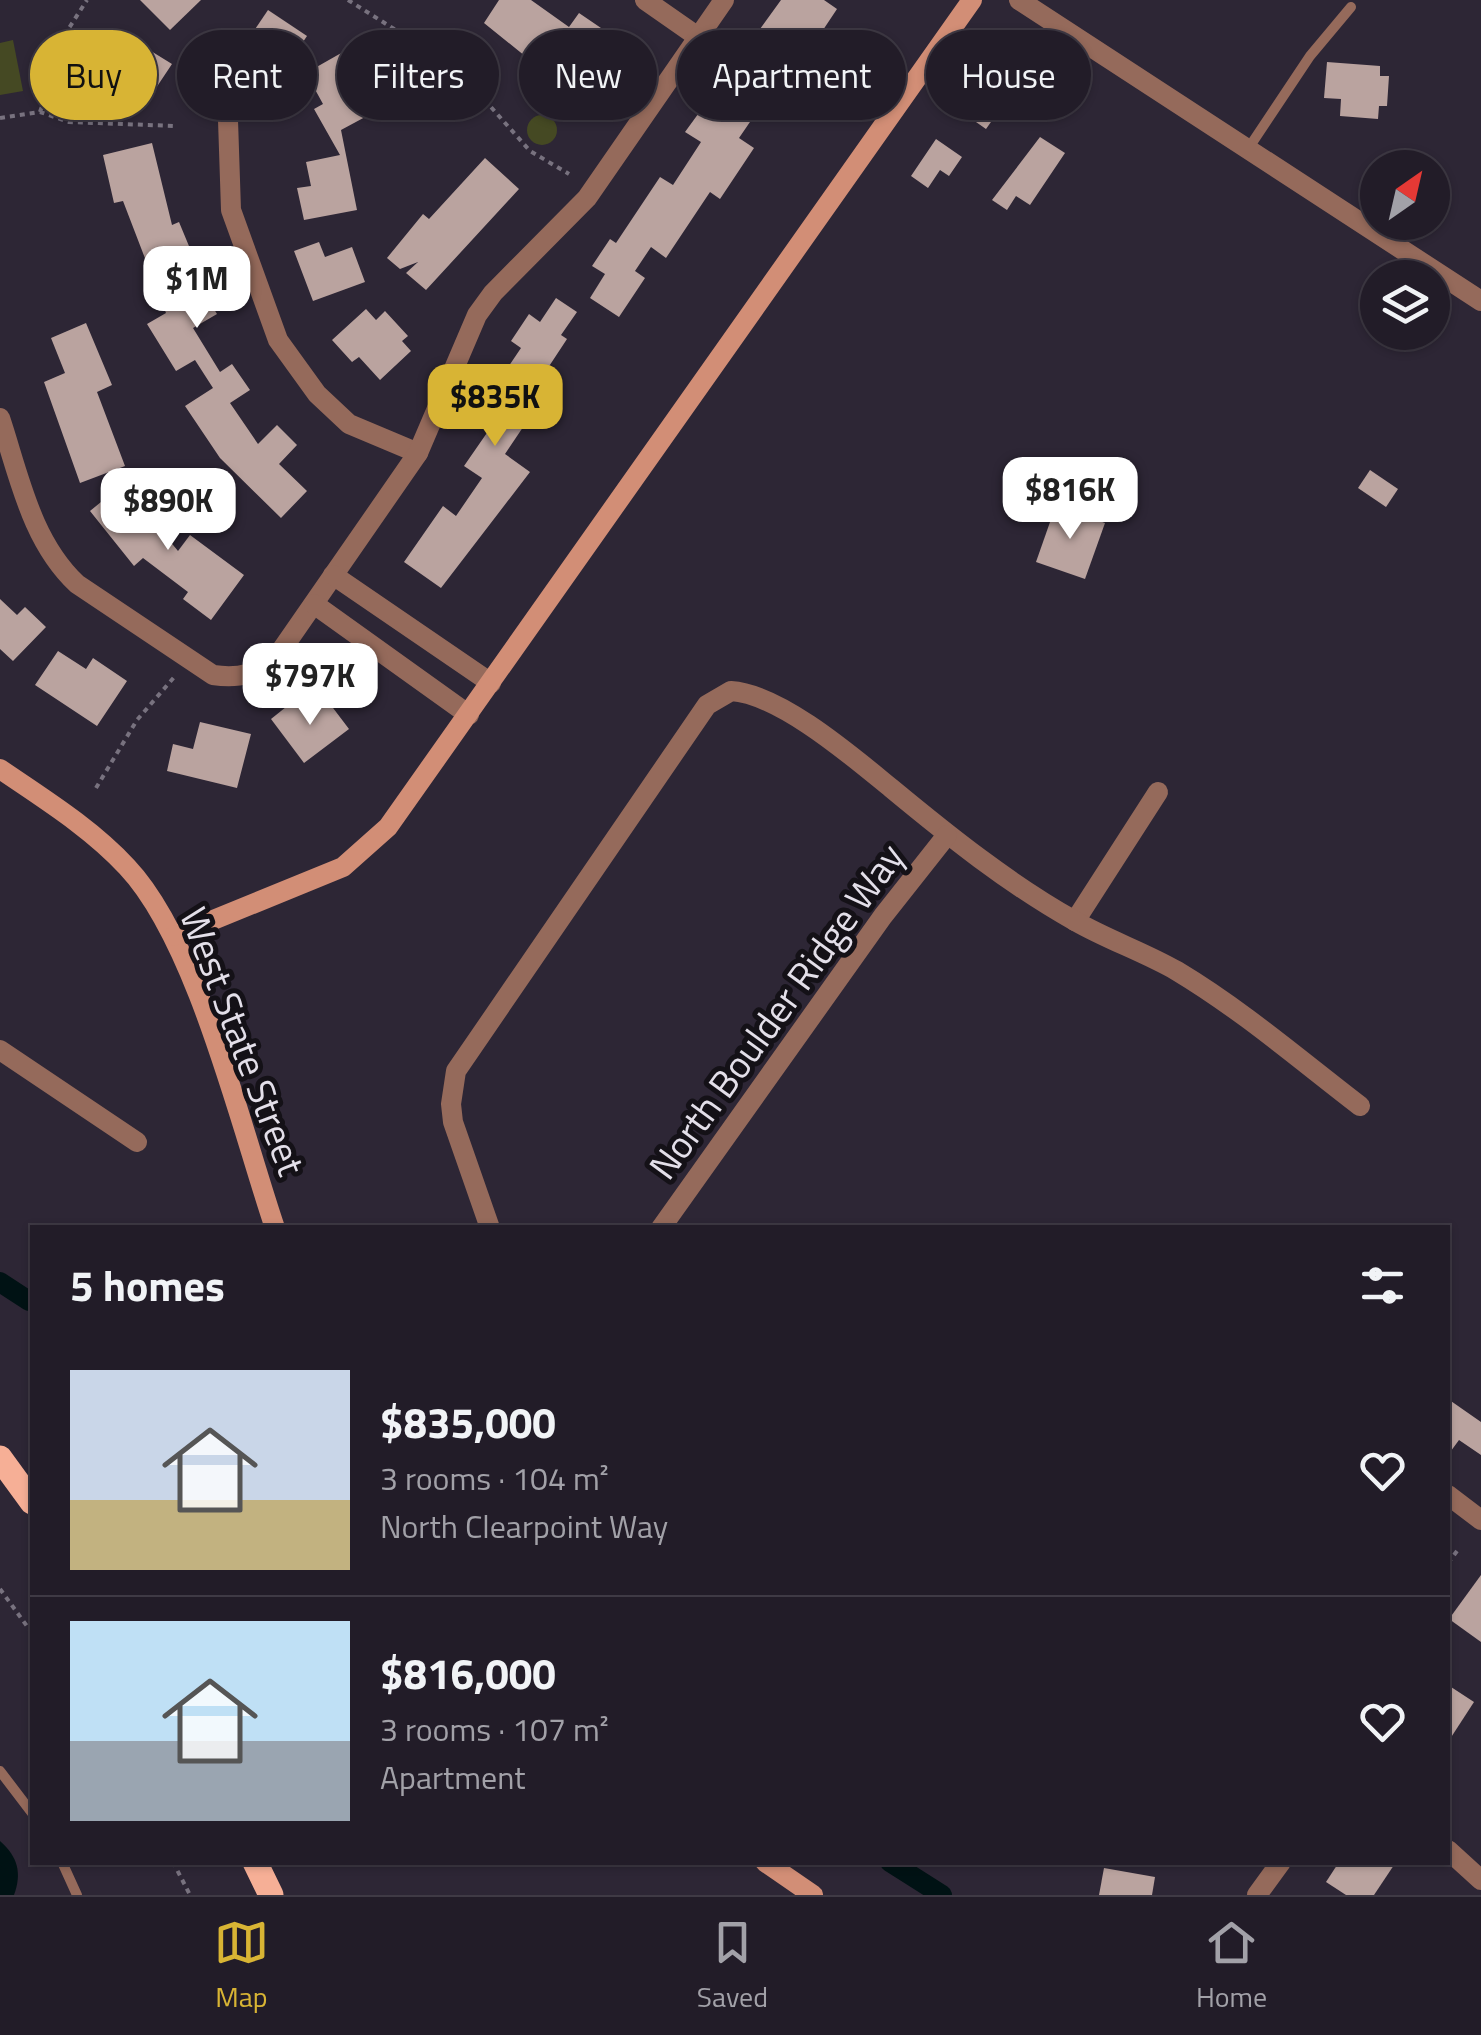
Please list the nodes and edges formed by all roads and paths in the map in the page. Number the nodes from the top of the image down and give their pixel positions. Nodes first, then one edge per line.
1 (87, 0) edge
2 (348, 0) edge
3 (645, 0) edge
4 (724, 0) edge
5 (972, 0) edge
6 (1019, 0) edge
7 (1351, 7) dead end
8 (68, 30) edge
9 (688, 30) edge
10 (703, 30) edge
11 (677, 67) edge
12 (30, 114) edge
13 (0, 118) edge
14 (62, 120) edge
15 (228, 120) dead end
16 (176, 126) dead end
17 (1248, 149) junction
18 (569, 174) dead end
19 (1481, 300) edge
20 (0, 418) edge
21 (418, 453) junction
22 (334, 575) junction
23 (314, 604) junction
24 (176, 675) dead end
25 (490, 683) junction
26 (469, 715) junction
27 (0, 769) edge
28 (96, 788) dead end
29 (1158, 792) dead end
30 (946, 834) junction
31 (1075, 921) junction
32 (174, 936) junction
33 (0, 1050) edge
34 (1360, 1106) dead end
35 (137, 1142) dead end
36 (274, 1225) edge
37 (489, 1225) edge
38 (662, 1225) edge
39 (0, 1458) edge
40 (1450, 1497) edge
41 (30, 1499) edge
42 (1481, 1520) edge
43 (1457, 1551) dead end
44 (1450, 1560) edge
45 (0, 1589) edge
46 (30, 1630) edge
47 (0, 1770) edge
48 (30, 1810) edge
49 (1450, 1852) edge
50 (63, 1865) edge
51 (175, 1865) edge
52 (256, 1865) edge
53 (1279, 1865) edge
54 (778, 1866) edge
55 (1481, 1882) edge
56 (78, 1895) edge
57 (190, 1895) edge
58 (271, 1895) edge
59 (813, 1895) edge
60 (1257, 1895) edge
61 (1472, 1895) edge

1 - 8 path
2 - 18 path
3 - 9 street
4 - 10 street
5 - 25 street
6 - 17 street
7 - 17 lane
11 - 21 street
12 - 13 path
14 - 16 path
15 - 21 street
17 - 19 street
20 - 23 street
21 - 22 street
22 - 23 street
22 - 25 street
23 - 26 street
24 - 28 path
25 - 26 street
26 - 32 street
27 - 32 street, West State Street
29 - 31 street
30 - 31 street
30 - 37 street
30 - 38 street, North Boulder Ridge Way
31 - 34 street
32 - 36 street, West State Street
33 - 35 street
39 - 41 main road
40 - 42 street
43 - 44 path
45 - 46 path
47 - 48 lane
49 - 55 street
50 - 56 lane
51 - 57 path
52 - 58 main road
53 - 60 street
54 - 59 street
55 - 61 street

